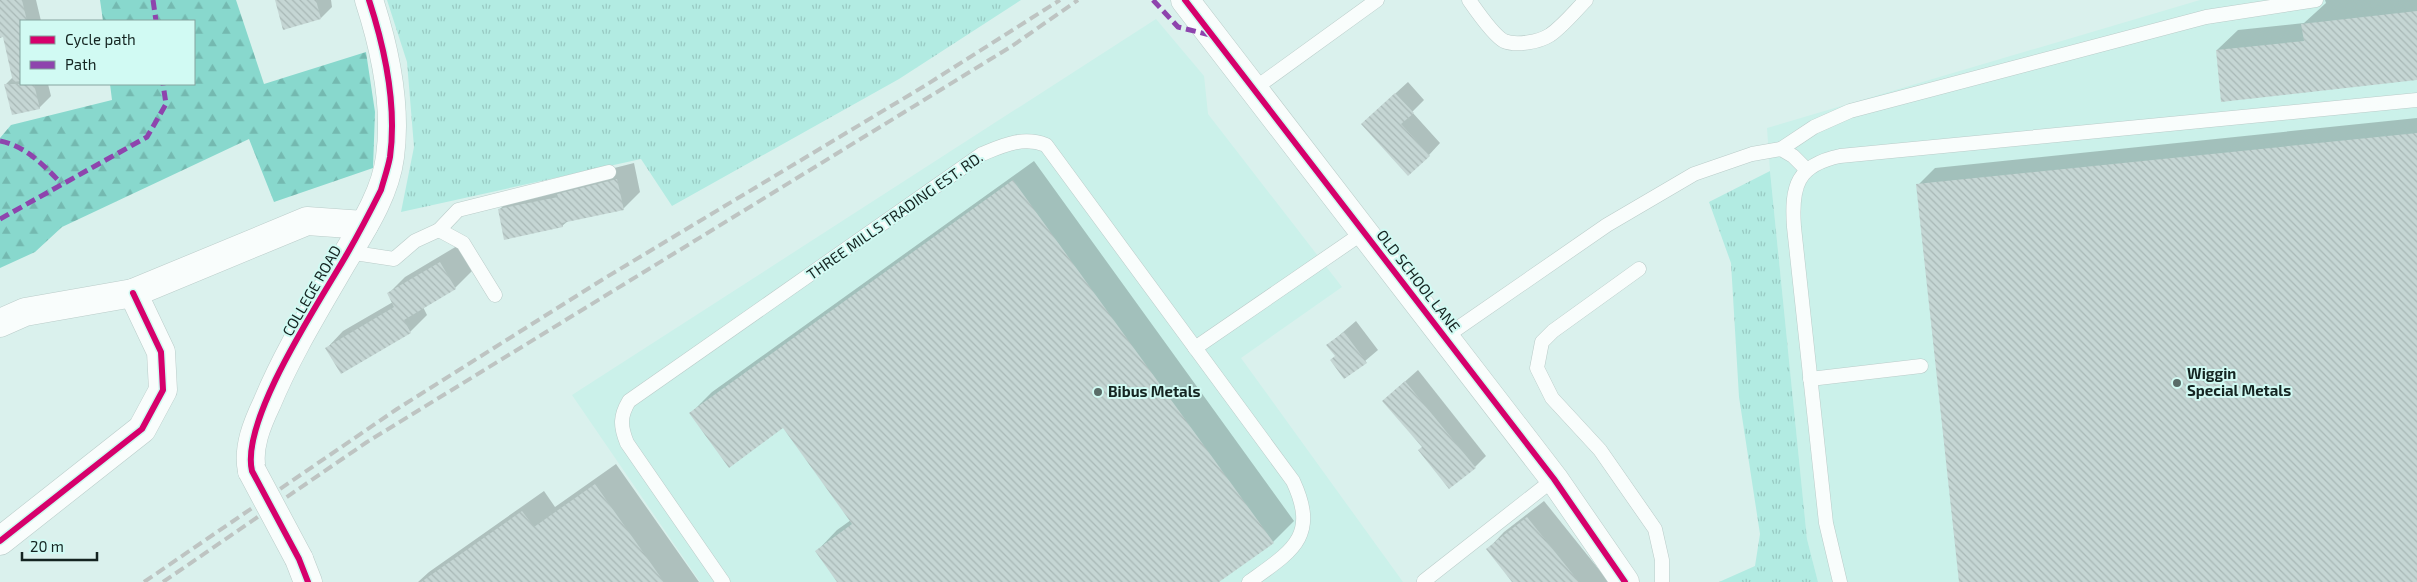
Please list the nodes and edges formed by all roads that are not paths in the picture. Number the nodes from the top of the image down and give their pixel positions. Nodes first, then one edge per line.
1 (370, 0) edge
2 (1185, 0) edge
3 (1377, 0) edge
4 (1469, 0) edge
5 (1586, 0) edge
6 (2316, 0) edge
7 (1254, 89) junction
8 (2417, 100) edge
9 (1782, 149) junction
10 (1806, 169) junction
11 (609, 172) dead end
12 (364, 225) junction
13 (439, 230) junction
14 (1364, 232) junction
15 (348, 252) junction
16 (1639, 269) dead end
17 (133, 293) junction
18 (495, 295) dead end
19 (0, 323) edge
20 (1445, 337) junction
21 (1195, 348) junction
22 (1921, 366) dead end
23 (1810, 379) junction
24 (1554, 479) junction
25 (0, 541) edge
26 (303, 570) edge
27 (1424, 581) edge
28 (723, 582) edge
29 (1249, 582) edge
30 (1625, 582) edge
31 (1662, 582) edge
32 (1840, 582) edge

1 - 12 street, COLLEGE ROAD
2 - 7 street, OLD SCHOOL LANE
3 - 7 lane
4 - 5 lane
6 - 9 lane
7 - 14 street, OLD SCHOOL LANE
8 - 10 lane
9 - 10 lane
9 - 20 lane
10 - 23 lane
11 - 13 lane
12 - 15 street, COLLEGE ROAD
12 - 17 street
13 - 15 lane
13 - 18 lane
14 - 20 street, OLD SCHOOL LANE
14 - 21 lane
15 - 26 street, COLLEGE ROAD, bridge
16 - 31 lane
17 - 19 street
17 - 25 street
20 - 24 street, OLD SCHOOL LANE
21 - 28 lane, THREE MILLS TRADING EST. RD.
21 - 29 lane, THREE MILLS TRADING EST. RD.
22 - 23 lane
23 - 32 lane
24 - 27 lane
24 - 30 street, OLD SCHOOL LANE

